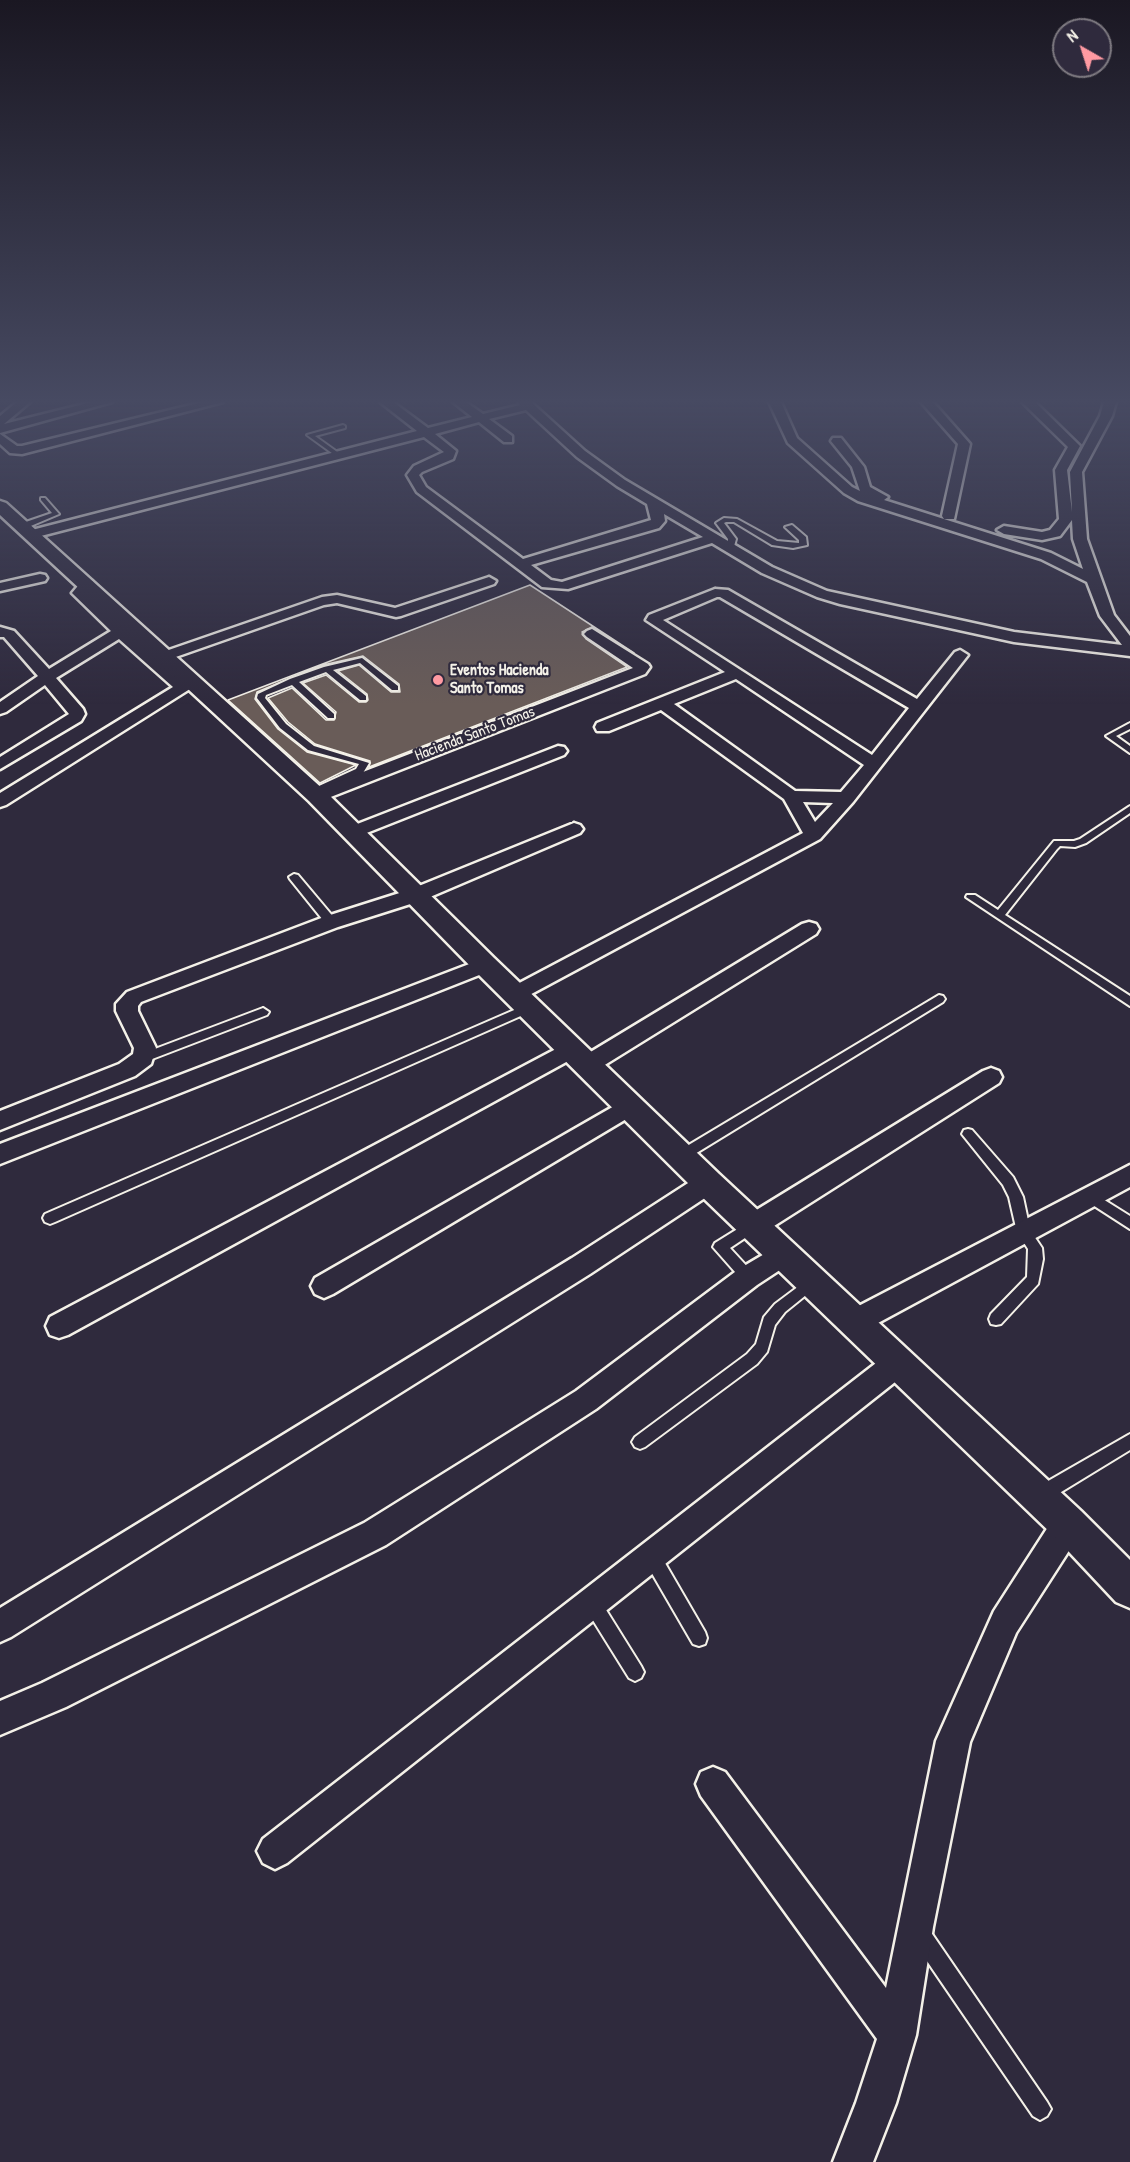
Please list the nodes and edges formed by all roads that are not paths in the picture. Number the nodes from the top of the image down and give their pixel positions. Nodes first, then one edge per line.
1 (46, 503) edge
2 (140, 503) edge
3 (440, 503) edge
4 (653, 503) edge
5 (655, 503) edge
6 (875, 503) edge
7 (901, 503) edge
8 (951, 503) edge
9 (1064, 503) edge
10 (1078, 503) edge
11 (0, 506) edge
12 (948, 516) junction
13 (789, 527) dead end
14 (28, 530) junction
15 (1054, 533) junction
16 (715, 538) junction
17 (730, 548) junction
18 (1061, 563) junction
19 (521, 564) junction
20 (40, 578) dead end
21 (1093, 580) junction
22 (489, 581) dead end
23 (0, 587) edge
24 (126, 628) junction
25 (0, 632) edge
26 (592, 634) dead end
27 (1130, 646) edge
28 (1130, 651) edge
29 (960, 655) dead end
30 (165, 656) junction
31 (327, 669) junction
32 (737, 673) junction
33 (47, 677) junction
34 (293, 681) junction
35 (188, 685) junction
36 (395, 688) dead end
37 (363, 698) dead end
38 (662, 703) junction
39 (919, 707) junction
40 (0, 709) edge
41 (331, 716) dead end
42 (1130, 726) edge
43 (603, 727) dead end
44 (1130, 750) edge
45 (558, 751) dead end
46 (0, 764) edge
47 (874, 764) junction
48 (315, 794) junction
49 (791, 796) junction
50 (848, 798) junction
51 (0, 801) edge
52 (1130, 809) edge
53 (574, 828) dead end
54 (352, 832) junction
55 (813, 835) junction
56 (294, 877) dead end
57 (416, 895) junction
58 (971, 897) dead end
59 (999, 915) junction
60 (331, 922) junction
61 (809, 929) dead end
62 (485, 965) junction
63 (939, 999) dead end
64 (522, 1001) junction
65 (1130, 1002) edge
66 (263, 1012) dead end
67 (579, 1057) junction
68 (143, 1058) junction
69 (991, 1077) dead end
70 (630, 1106) junction
71 (0, 1121) edge
72 (968, 1134) dead end
73 (0, 1154) edge
74 (681, 1156) junction
75 (1130, 1175) edge
76 (708, 1183) junction
77 (1090, 1196) junction
78 (50, 1218) dead end
79 (1130, 1223) edge
80 (754, 1226) junction
81 (1024, 1232) junction
82 (783, 1254) junction
83 (748, 1277) junction
84 (813, 1281) junction
85 (324, 1286) dead end
86 (996, 1319) dead end
87 (856, 1321) junction
88 (59, 1326) dead end
89 (899, 1362) junction
90 (1130, 1441) edge
91 (640, 1442) dead end
92 (1038, 1496) junction
93 (1068, 1524) junction
94 (651, 1556) junction
95 (1130, 1588) edge
96 (592, 1603) junction
97 (0, 1626) edge
98 (699, 1638) dead end
99 (635, 1672) dead end
100 (0, 1718) edge
101 (713, 1784) dead end
102 (274, 1851) dead end
103 (915, 1927) junction
104 (897, 2035) junction
105 (1040, 2109) dead end
106 (853, 2162) edge

1 - 14 lane
2 - 14 street
3 - 19 street
4 - 19 street
5 - 16 street
6 - 18 street
7 - 12 street
8 - 12 street
9 - 15 street
10 - 21 street
11 - 14 street
12 - 15 street
13 - 17 lane
14 - 24 street
15 - 18 street
16 - 17 street
16 - 19 street
17 - 28 street
18 - 21 street
20 - 23 street
21 - 27 street
22 - 30 street
24 - 30 street
24 - 33 street
24 - 35 street
25 - 33 street
26 - 48 street, Hacienda Santo Tomas
29 - 39 street
30 - 35 street
31 - 34 lane
31 - 36 lane
31 - 37 lane
32 - 38 street
32 - 39 street
32 - 47 street
33 - 40 street
33 - 46 street
34 - 41 lane
34 - 48 lane
35 - 48 street
35 - 51 street
38 - 43 street
38 - 49 street
39 - 47 street
42 - 44 lane
45 - 54 street
47 - 50 street
48 - 54 street
49 - 50 street
49 - 55 street
50 - 55 street
52 - 59 lane
53 - 57 street
54 - 57 street
55 - 64 street
56 - 60 lane
57 - 60 street
57 - 62 street
58 - 59 lane
59 - 65 lane
60 - 68 street
61 - 67 street
62 - 64 street
62 - 73 street
63 - 74 lane
64 - 67 street
64 - 78 lane
66 - 68 lane
67 - 70 street
67 - 88 street
68 - 71 street
69 - 80 street
70 - 74 street
70 - 85 street
72 - 81 lane
74 - 76 street
75 - 77 street
76 - 80 street
76 - 97 street
77 - 79 lane
77 - 81 street
80 - 82 street
80 - 83 lane
81 - 86 lane
81 - 87 street
82 - 83 street
82 - 84 street
83 - 100 street
84 - 87 street
84 - 91 lane
87 - 89 street
89 - 92 street
89 - 94 street
90 - 92 lane
92 - 93 street
93 - 95 street
93 - 103 street
94 - 96 street
94 - 98 lane
96 - 99 lane
96 - 102 street
101 - 104 street
103 - 104 street
103 - 105 lane
104 - 106 street

